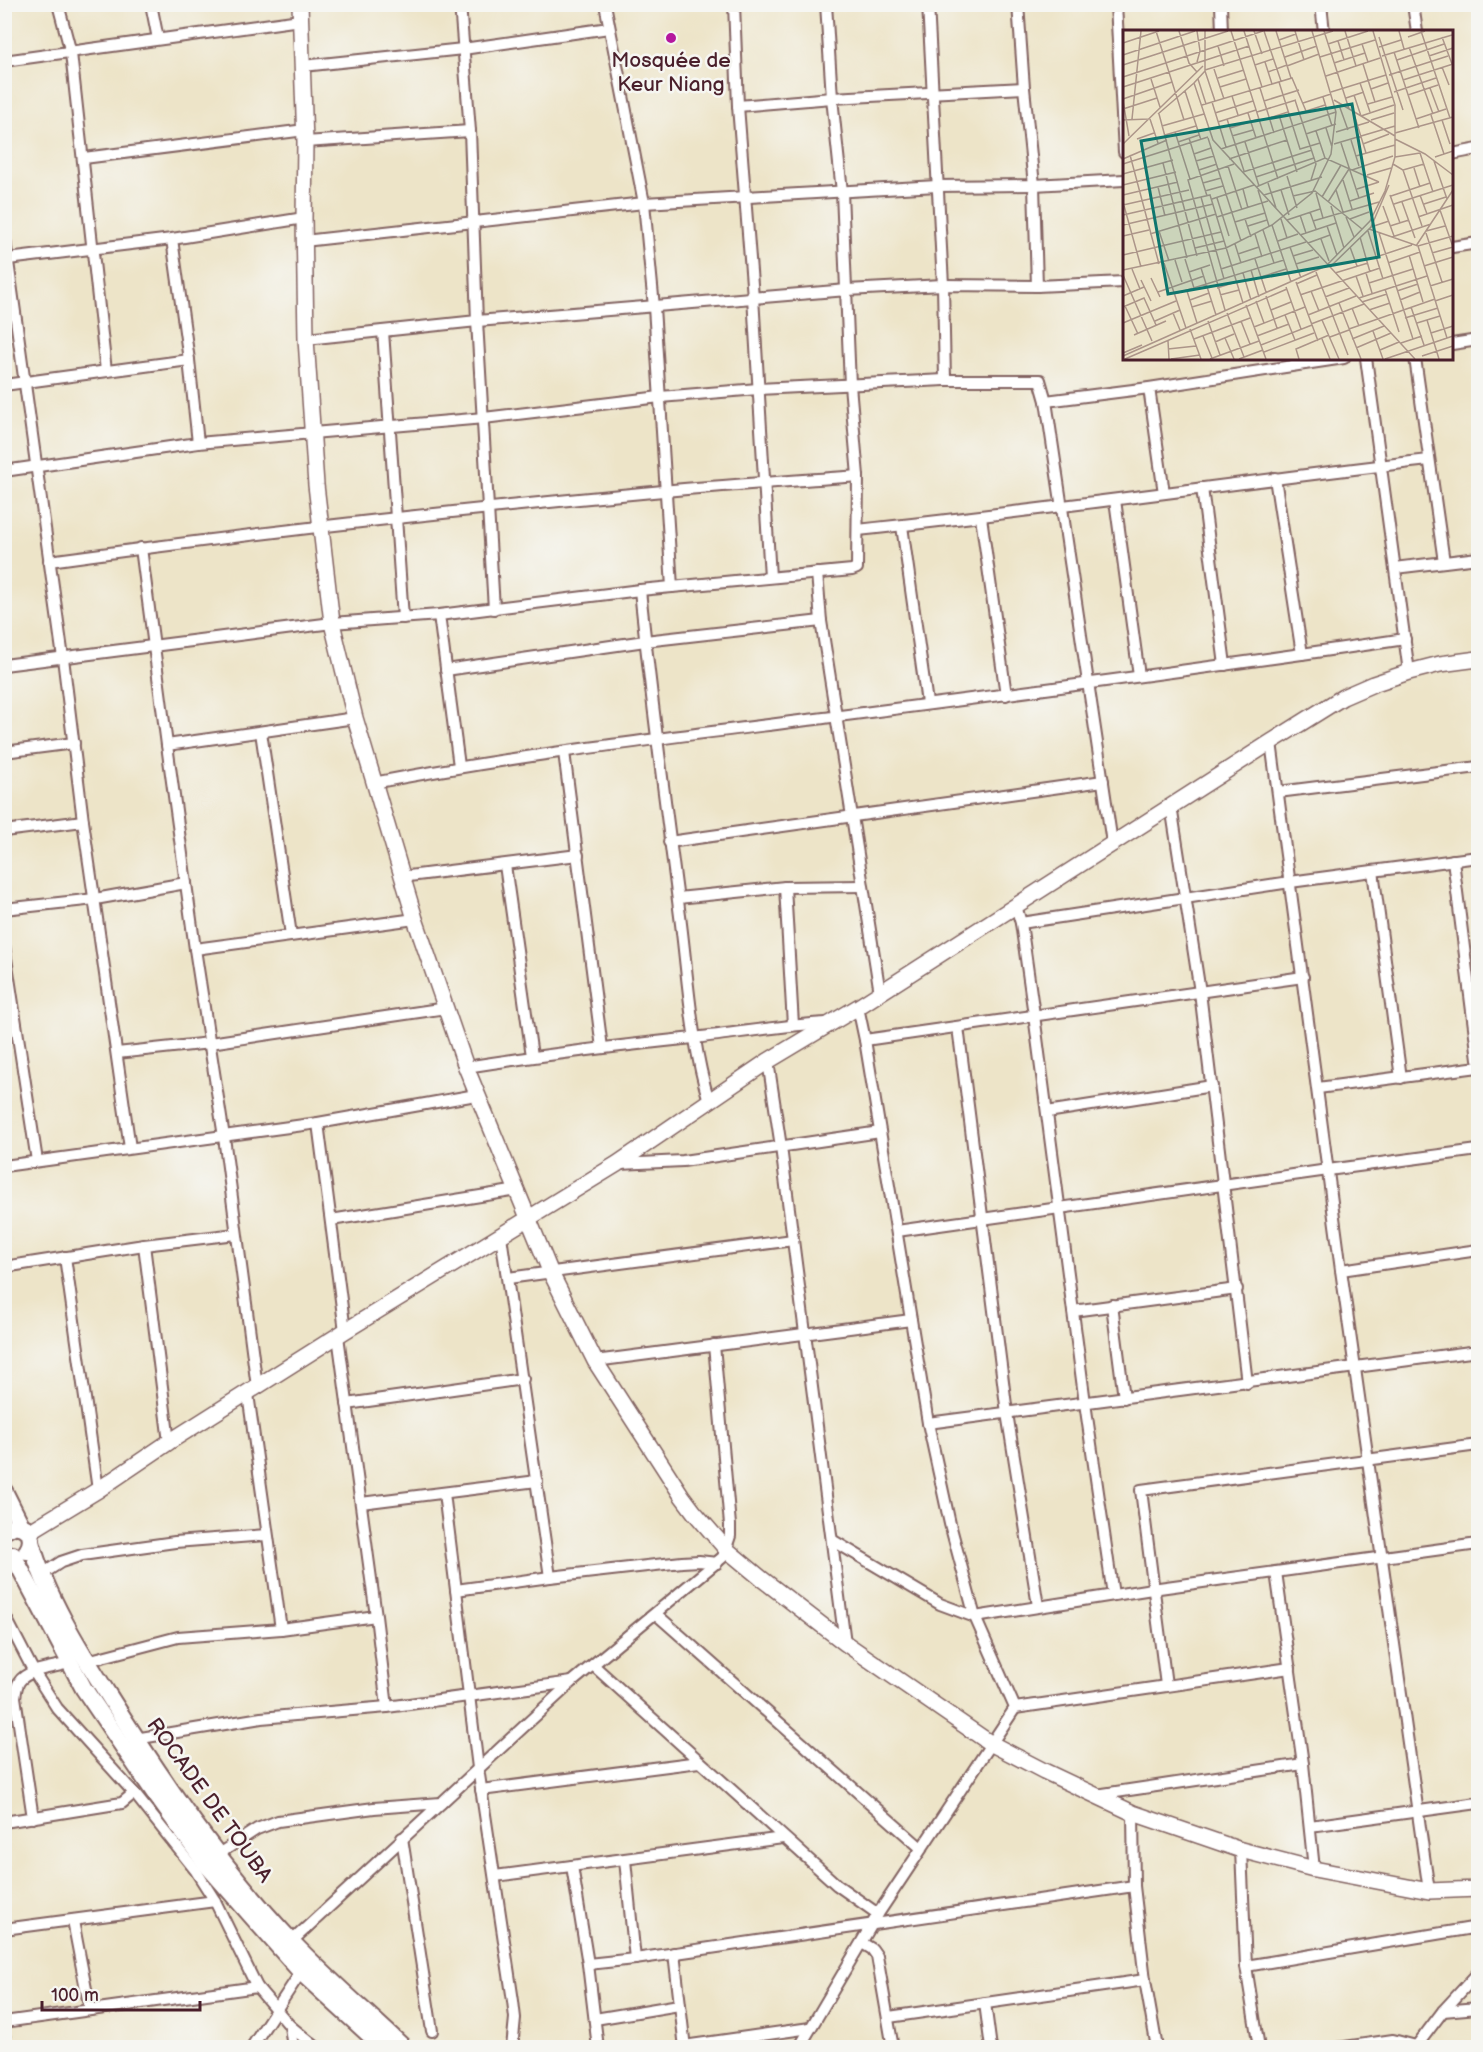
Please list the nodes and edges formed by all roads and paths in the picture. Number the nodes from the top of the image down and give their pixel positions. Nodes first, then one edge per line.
1 (58, 4) edge
2 (151, 4) edge
3 (300, 4) edge
4 (460, 4) edge
5 (605, 4) edge
6 (734, 4) edge
7 (826, 4) edge
8 (928, 4) edge
9 (1018, 4) edge
10 (1116, 4) edge
11 (1221, 4) edge
12 (1321, 4) edge
13 (1413, 4) edge
14 (300, 20) junction
15 (609, 28) junction
16 (1222, 30) edge
17 (1324, 30) edge
18 (1417, 30) edge
19 (158, 39) junction
20 (463, 49) junction
21 (71, 53) junction
22 (4, 61) edge
23 (303, 66) junction
24 (1024, 88) junction
25 (932, 94) junction
26 (832, 98) junction
27 (738, 106) junction
28 (1123, 119) edge
29 (470, 131) junction
30 (305, 136) junction
31 (1479, 149) edge
32 (1453, 154) edge
33 (84, 158) junction
34 (1123, 180) edge
35 (1035, 185) junction
36 (937, 186) junction
37 (842, 192) junction
38 (746, 197) junction
39 (644, 203) junction
40 (304, 218) junction
41 (474, 220) junction
42 (4, 233) edge
43 (172, 239) junction
44 (304, 240) junction
45 (1479, 243) edge
46 (1453, 247) edge
47 (93, 249) junction
48 (8, 259) junction
49 (1123, 282) edge
50 (943, 285) junction
51 (1037, 286) junction
52 (847, 290) junction
53 (753, 297) junction
54 (654, 307) junction
55 (477, 321) junction
56 (383, 331) junction
57 (306, 339) junction
58 (1479, 340) edge
59 (1453, 344) edge
60 (189, 360) junction
61 (1331, 360) edge
62 (1366, 360) edge
63 (1414, 360) edge
64 (106, 371) junction
65 (945, 380) junction
66 (26, 382) junction
67 (4, 385) edge
68 (850, 385) junction
69 (1149, 388) junction
70 (758, 389) junction
71 (660, 397) junction
72 (1046, 401) junction
73 (484, 417) junction
74 (391, 425) junction
75 (312, 432) junction
76 (198, 444) junction
77 (1429, 460) junction
78 (36, 466) junction
79 (1380, 466) junction
80 (4, 471) edge
81 (858, 476) junction
82 (1275, 478) junction
83 (764, 484) junction
84 (1202, 488) junction
85 (665, 491) junction
86 (1164, 494) junction
87 (1115, 500) junction
88 (1062, 507) junction
89 (489, 509) junction
90 (981, 518) junction
91 (396, 519) junction
92 (320, 526) junction
93 (902, 526) junction
94 (858, 531) junction
95 (141, 548) junction
96 (1479, 558) edge
97 (49, 561) junction
98 (1444, 562) junction
99 (1395, 568) junction
100 (817, 573) junction
101 (770, 577) junction
102 (672, 587) junction
103 (640, 590) junction
104 (494, 609) junction
105 (439, 615) junction
106 (403, 618) junction
107 (821, 621) junction
108 (332, 623) junction
109 (1404, 639) junction
110 (645, 641) junction
111 (154, 645) junction
112 (1302, 654) junction
113 (63, 658) junction
114 (1479, 659) edge
115 (4, 665) edge
116 (1225, 665) junction
117 (446, 670) junction
118 (1410, 672) junction
119 (1139, 676) junction
120 (1090, 684) junction
121 (1006, 694) junction
122 (927, 703) junction
123 (836, 716) junction
124 (354, 718) junction
125 (261, 732) junction
126 (657, 739) junction
127 (1270, 742) junction
128 (74, 743) junction
129 (167, 745) junction
130 (4, 752) edge
131 (564, 752) junction
132 (459, 766) junction
133 (1479, 767) edge
134 (1103, 781) junction
135 (373, 783) junction
136 (1278, 792) junction
137 (1171, 806) junction
138 (853, 816) junction
139 (83, 821) junction
140 (4, 831) edge
141 (669, 843) junction
142 (1112, 843) junction
143 (578, 855) junction
144 (1479, 857) edge
145 (1453, 860) junction
146 (505, 865) junction
147 (1373, 871) junction
148 (401, 877) junction
149 (1290, 882) junction
150 (186, 883) junction
151 (863, 886) junction
152 (785, 887) junction
153 (678, 898) junction
154 (1186, 898) junction
155 (95, 899) junction
156 (1016, 906) junction
157 (4, 909) edge
158 (415, 919) junction
159 (1020, 923) junction
160 (291, 935) junction
161 (4, 945) edge
162 (195, 949) junction
163 (1303, 977) junction
164 (1200, 992) junction
165 (880, 993) junction
166 (858, 1007) junction
167 (446, 1008) junction
168 (1034, 1016) junction
169 (832, 1023) junction
170 (793, 1025) junction
171 (958, 1027) junction
172 (696, 1038) junction
173 (865, 1040) junction
174 (210, 1043) junction
175 (602, 1048) junction
176 (117, 1053) junction
177 (532, 1056) junction
178 (1479, 1059) edge
179 (768, 1061) junction
180 (466, 1067) junction
181 (1479, 1067) edge
182 (1401, 1078) junction
183 (1212, 1086) junction
184 (1317, 1088) junction
185 (476, 1095) junction
186 (709, 1101) junction
187 (1047, 1112) junction
188 (318, 1123) junction
189 (880, 1132) junction
190 (224, 1137) junction
191 (781, 1147) junction
192 (130, 1148) junction
193 (1479, 1150) edge
194 (37, 1161) junction
195 (617, 1164) junction
196 (4, 1166) edge
197 (1328, 1170) junction
198 (1224, 1185) junction
199 (518, 1190) junction
200 (1060, 1209) junction
201 (529, 1219) junction
202 (331, 1220) junction
203 (983, 1220) junction
204 (897, 1232) junction
205 (236, 1234) junction
206 (501, 1236) junction
207 (793, 1240) junction
208 (144, 1245) junction
209 (1479, 1250) edge
210 (65, 1257) junction
211 (4, 1267) edge
212 (1341, 1270) junction
213 (550, 1271) junction
214 (508, 1278) junction
215 (1237, 1289) junction
216 (1112, 1305) junction
217 (1073, 1311) junction
218 (911, 1320) junction
219 (341, 1334) junction
220 (805, 1334) junction
221 (714, 1345) junction
222 (1479, 1351) edge
223 (595, 1361) junction
224 (1354, 1368) junction
225 (523, 1379) junction
226 (1247, 1383) junction
227 (252, 1391) junction
228 (1124, 1398) junction
229 (1084, 1403) junction
230 (347, 1404) junction
231 (1007, 1413) junction
232 (928, 1423) junction
233 (169, 1442) junction
234 (1479, 1444) edge
235 (1368, 1460) junction
236 (537, 1481) junction
237 (98, 1490) junction
238 (4, 1491) edge
239 (444, 1493) junction
240 (361, 1503) junction
241 (4, 1531) edge
242 (27, 1533) junction
243 (266, 1535) junction
244 (832, 1540) junction
245 (1479, 1544) edge
246 (727, 1550) junction
247 (9, 1552) edge
248 (1382, 1556) junction
249 (717, 1563) junction
250 (1276, 1572) junction
251 (42, 1575) junction
252 (550, 1577) junction
253 (1152, 1589) junction
254 (456, 1590) junction
255 (1113, 1595) junction
256 (1038, 1606) junction
257 (4, 1614) edge
258 (656, 1614) junction
259 (376, 1616) junction
260 (975, 1617) junction
261 (281, 1629) junction
262 (845, 1643) junction
263 (78, 1662) junction
264 (593, 1665) junction
265 (1290, 1668) junction
266 (34, 1672) junction
267 (572, 1682) junction
268 (1166, 1685) junction
269 (469, 1695) junction
270 (387, 1707) junction
271 (1015, 1708) junction
272 (135, 1739) junction
273 (990, 1743) junction
274 (699, 1762) junction
275 (1303, 1764) junction
276 (478, 1768) junction
277 (481, 1790) junction
278 (134, 1793) junction
279 (1096, 1795) junction
280 (441, 1803) junction
281 (1479, 1803) edge
282 (1417, 1811) junction
283 (1133, 1813) junction
284 (33, 1818) junction
285 (4, 1822) edge
286 (1310, 1826) junction
287 (402, 1838) junction
288 (783, 1838) junction
289 (921, 1848) junction
290 (1240, 1850) junction
291 (625, 1860) junction
292 (206, 1863) junction
293 (572, 1866) junction
294 (1314, 1869) junction
295 (495, 1876) junction
296 (1134, 1886) junction
297 (1479, 1889) edge
298 (1428, 1891) junction
299 (216, 1901) junction
300 (876, 1918) junction
301 (74, 1921) junction
302 (1479, 1927) edge
303 (4, 1929) edge
304 (291, 1942) junction
305 (862, 1943) junction
306 (674, 1953) junction
307 (635, 1959) junction
308 (588, 1964) junction
309 (1246, 1966) junction
310 (301, 1972) junction
311 (1479, 1973) edge
312 (1145, 1980) junction
313 (257, 1987) junction
314 (985, 2003) junction
315 (680, 2005) junction
316 (1479, 2008) edge
317 (90, 2010) junction
318 (275, 2010) junction
319 (1443, 2011) junction
320 (889, 2018) junction
321 (594, 2019) junction
322 (4, 2022) edge
323 (290, 2026) junction
324 (810, 2028) junction
325 (432, 2031) dead end
326 (4, 2034) edge
327 (684, 2047) edge
328 (1416, 2047) edge
329 (6, 2048) edge
330 (251, 2048) edge
331 (293, 2048) edge
332 (317, 2048) edge
333 (384, 2048) edge
334 (404, 2048) edge
335 (512, 2048) edge
336 (598, 2048) edge
337 (799, 2048) edge
338 (893, 2048) edge
339 (991, 2048) edge
340 (1157, 2048) edge
341 (1259, 2048) edge
342 (1338, 2048) edge

1 - 21 street
2 - 19 street
3 - 14 street
4 - 20 street
5 - 15 street
6 - 27 street
7 - 26 street
8 - 25 street
9 - 24 street
10 - 28 street
11 - 16 street
12 - 17 street
13 - 18 street
14 - 19 street
14 - 23 street
15 - 20 street
15 - 39 street
19 - 21 street
20 - 23 street
20 - 29 street
21 - 22 street
21 - 33 street
23 - 30 street
24 - 25 street
24 - 35 street
25 - 26 street
25 - 36 street
26 - 27 street
26 - 37 street
27 - 38 street
29 - 30 street
29 - 41 street
30 - 33 street
30 - 40 street
31 - 32 street
33 - 47 street
34 - 35 street
35 - 36 street
35 - 51 street
36 - 37 street
36 - 50 street
37 - 38 street
37 - 52 street
38 - 39 street
38 - 53 street
39 - 41 street
39 - 54 street
40 - 43 street
40 - 44 street
41 - 44 street
41 - 55 street
42 - 48 street
43 - 47 street
43 - 60 street
44 - 57 street
45 - 46 street
47 - 48 street
47 - 64 street
48 - 66 street
49 - 51 street
50 - 51 street
50 - 52 street
50 - 65 street
52 - 53 street
52 - 68 street
53 - 54 street
53 - 70 street
54 - 55 street
54 - 71 street
55 - 56 street
55 - 73 street
56 - 57 street
56 - 74 street
57 - 75 street
58 - 59 street
60 - 64 street
60 - 76 street
61 - 69 street
62 - 79 street
63 - 77 street
64 - 66 street
65 - 68 street
65 - 72 street
66 - 67 street
66 - 78 street
68 - 70 street
68 - 81 street
69 - 72 street
69 - 86 street
70 - 71 street
70 - 83 street
71 - 73 street
71 - 85 street
72 - 88 street
73 - 74 street
73 - 89 street
74 - 75 street
74 - 91 street
75 - 76 street
75 - 92 street
76 - 78 street
77 - 79 street
77 - 98 street
78 - 80 street
78 - 97 street
79 - 82 street
79 - 99 street
81 - 83 street
81 - 94 street
82 - 84 street
82 - 112 street
83 - 85 street
83 - 101 street
84 - 86 street
84 - 116 street
85 - 89 street
85 - 102 street
86 - 87 street
87 - 88 street
87 - 119 street
88 - 90 street
88 - 120 street
89 - 91 street
89 - 104 street
90 - 93 street
90 - 121 street
91 - 92 street
91 - 106 street
92 - 95 street
92 - 108 street
93 - 94 street
93 - 122 street
94 - 100 street
95 - 97 street
95 - 111 street
96 - 98 street
97 - 113 street
98 - 99 street
99 - 109 street
100 - 101 street
100 - 107 street
101 - 102 street
102 - 103 street
103 - 104 street
103 - 110 street
104 - 105 street
105 - 106 street
105 - 117 street
106 - 108 street
107 - 110 street
107 - 123 street
108 - 111 street
108 - 124 street
109 - 112 street
109 - 118 street
110 - 117 street
110 - 126 street
111 - 113 street
111 - 129 street
112 - 116 street
113 - 115 street
113 - 128 street
114 - 118 street
116 - 119 street
117 - 132 street
118 - 127 street
119 - 120 street
120 - 121 street
120 - 134 street
121 - 122 street
122 - 123 street
123 - 126 street
123 - 138 street
124 - 125 street
124 - 135 street
125 - 129 street
125 - 160 street
126 - 131 street
126 - 141 street
127 - 136 street
127 - 137 street
128 - 130 street
128 - 139 street
129 - 150 street
131 - 132 street
131 - 143 street
132 - 135 street
133 - 136 street
134 - 138 street
134 - 142 street
135 - 148 street
136 - 149 street
137 - 142 street
137 - 154 street
138 - 141 street
138 - 151 street
139 - 140 street
139 - 155 street
141 - 153 street
142 - 156 street
143 - 146 street
143 - 175 street
144 - 145 street
145 - 147 street
145 - 178 street
146 - 148 street
146 - 177 street
147 - 149 street
147 - 182 street
148 - 158 street
149 - 154 street
149 - 163 street
150 - 155 street
150 - 162 street
151 - 152 street
151 - 165 street
152 - 153 street
152 - 170 street
153 - 172 street
154 - 159 street
154 - 164 street
155 - 157 street
155 - 176 street
156 - 159 street
156 - 165 street
158 - 160 street
158 - 167 street
159 - 168 street
160 - 162 street
161 - 194 street
162 - 174 street
163 - 164 street
163 - 184 street
164 - 168 street
164 - 183 street
165 - 166 street
166 - 169 street
166 - 173 street
167 - 174 street
167 - 180 street
168 - 171 street
168 - 187 street
169 - 170 street
169 - 179 street
170 - 172 street
171 - 173 street
171 - 203 street
172 - 175 street
172 - 186 street
173 - 189 street
174 - 176 street
174 - 190 street
175 - 177 street
176 - 192 street
177 - 180 street
179 - 186 street
179 - 191 street
180 - 185 street
181 - 182 street
182 - 184 street
183 - 187 street
183 - 198 street
184 - 197 street
185 - 188 street
185 - 199 street
186 - 195 street
187 - 200 street
188 - 190 street
188 - 202 street
189 - 191 street
189 - 204 street
190 - 192 street
190 - 205 street
191 - 195 street
191 - 207 street
192 - 194 street
193 - 197 street
194 - 196 street
195 - 201 street
197 - 198 street
197 - 212 street
198 - 200 street
198 - 215 street
199 - 201 street
199 - 202 street
200 - 203 street
200 - 217 street
201 - 206 street
201 - 213 street
202 - 219 street
203 - 204 street
203 - 231 street
204 - 218 street
205 - 208 street
205 - 227 street
206 - 214 street
206 - 219 street
207 - 213 street
207 - 220 street
208 - 210 street
208 - 233 street
209 - 212 street
210 - 211 street
210 - 237 street
212 - 224 street
213 - 214 street
213 - 223 street
214 - 225 street
215 - 216 street
215 - 226 street
216 - 217 street
216 - 228 street
217 - 229 street
218 - 220 street
218 - 232 street
219 - 227 street
219 - 230 street
220 - 221 street
220 - 244 street
221 - 223 street
221 - 246 street
222 - 224 street
223 - 246 street
224 - 226 street
224 - 235 street
225 - 230 street
225 - 236 street
226 - 228 street
227 - 233 street
227 - 243 street
228 - 229 street
229 - 231 street
229 - 255 street
230 - 240 street
231 - 232 street
231 - 256 street
232 - 260 street
233 - 237 street
234 - 235 street
235 - 248 street
235 - 253 street
236 - 239 street
236 - 252 street
237 - 242 street
238 - 242 main road, ROCADE DE TOUBA
239 - 240 street
239 - 254 street
240 - 259 street
241 - 242 main road
242 - 247 main road
242 - 251 main road, ROCADE DE TOUBA
243 - 251 street
243 - 261 street
244 - 260 street
244 - 262 street
245 - 248 street
246 - 249 street
246 - 262 street
247 - 263 main road, ROCADE DE TOUBA
248 - 250 street
248 - 282 street
249 - 252 street
249 - 258 street
250 - 253 street
250 - 265 street
251 - 263 main road, ROCADE DE TOUBA
252 - 254 street
253 - 255 street
253 - 268 street
254 - 269 street
255 - 256 street
256 - 260 street
257 - 266 street
258 - 264 street
258 - 289 street
259 - 261 street
259 - 270 street
260 - 271 street
261 - 263 street
262 - 273 street
263 - 266 street
263 - 272 main road, ROCADE DE TOUBA
263 - 292 main road, ROCADE DE TOUBA
264 - 267 street
264 - 274 street
265 - 268 street
265 - 275 street
266 - 278 street
266 - 284 street
267 - 269 street
267 - 276 street
268 - 271 street
269 - 270 street
269 - 276 street
270 - 272 street
271 - 273 street
272 - 292 main road, ROCADE DE TOUBA
273 - 279 street
273 - 289 street
274 - 277 street
274 - 288 street
275 - 279 street
275 - 286 street
276 - 277 street
276 - 280 street
277 - 295 street
278 - 284 street
278 - 292 street
279 - 283 street
280 - 287 street
280 - 292 street
281 - 282 street
282 - 286 street
282 - 298 street
283 - 290 street
283 - 296 street
284 - 285 street
286 - 294 street
287 - 304 street
287 - 325 street
288 - 291 street
288 - 300 street
289 - 300 street
290 - 294 street
290 - 309 street
291 - 293 street
291 - 307 street
292 - 299 street
292 - 304 main road, ROCADE DE TOUBA
292 - 310 main road, ROCADE DE TOUBA
293 - 295 street
293 - 308 street
294 - 298 street
295 - 335 street
296 - 300 street
296 - 312 street
297 - 298 street
299 - 301 street
299 - 313 street
300 - 305 street
300 - 306 street
301 - 303 street
301 - 317 street
302 - 309 street
304 - 334 main road, ROCADE DE TOUBA
305 - 320 street
305 - 324 street
306 - 307 street
306 - 315 street
307 - 308 street
308 - 321 street
309 - 341 street
310 - 318 street
310 - 333 main road, ROCADE DE TOUBA
311 - 319 street
312 - 314 street
312 - 340 street
313 - 317 street
313 - 318 street
314 - 320 street
314 - 339 street
315 - 321 street
315 - 327 street
316 - 319 street
317 - 322 street
318 - 323 street
318 - 330 street
319 - 328 street
320 - 338 street
321 - 336 street
323 - 331 street
323 - 332 street
324 - 327 street
324 - 337 street
326 - 329 street
328 - 342 street

